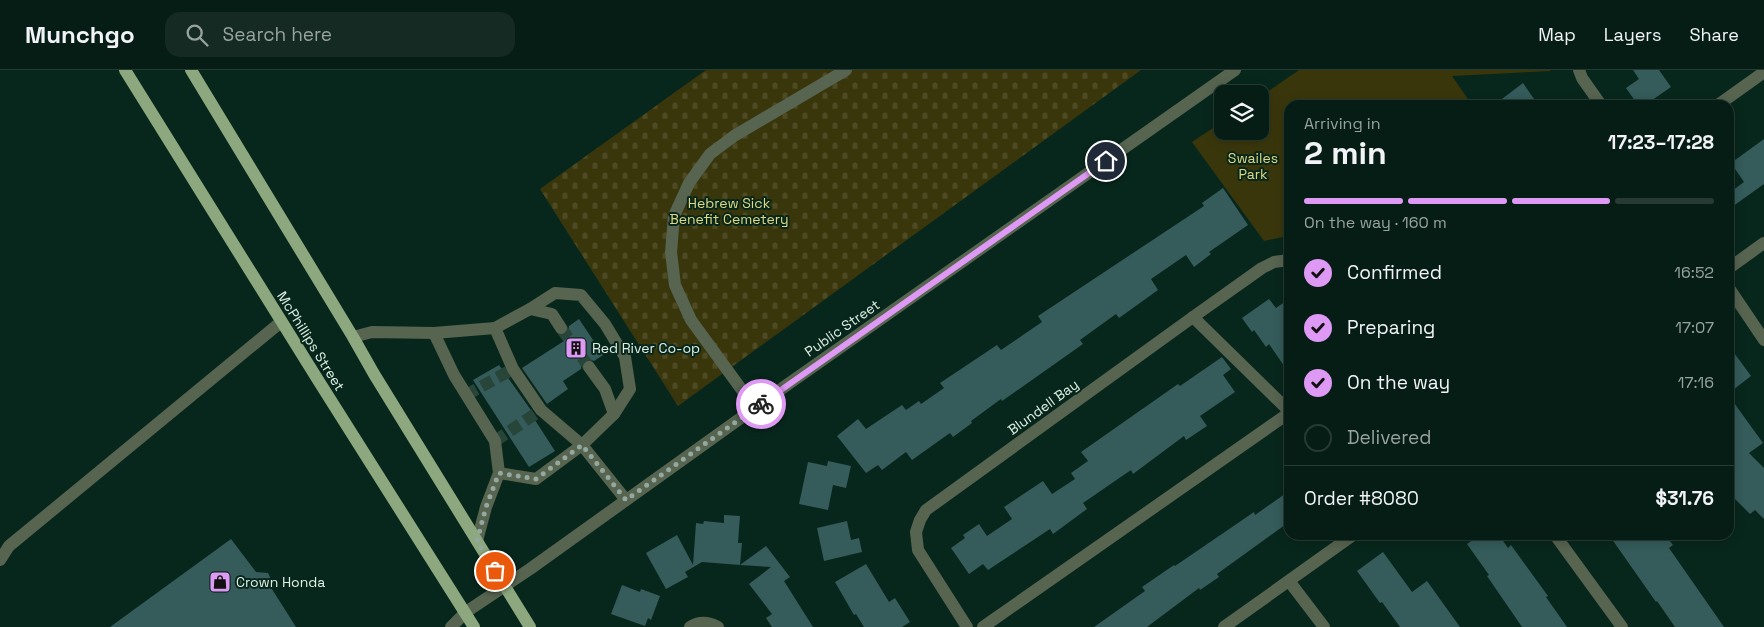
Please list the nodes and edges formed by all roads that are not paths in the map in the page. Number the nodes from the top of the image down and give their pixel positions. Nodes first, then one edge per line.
1 (125, 70) edge
2 (191, 70) edge
3 (846, 70) edge
4 (1235, 70) edge
5 (1579, 70) edge
6 (1764, 72) edge
7 (1597, 100) edge
8 (1725, 100) edge
9 (1764, 243) edge
10 (1284, 261) edge
11 (1734, 264) edge
12 (1734, 295) edge
13 (530, 309) junction
14 (1193, 317) junction
15 (281, 322) junction
16 (495, 328) junction
17 (561, 328) tunnel mouth
18 (434, 333) junction
19 (353, 337) junction
20 (1764, 340) edge
21 (589, 367) tunnel mouth
22 (1284, 407) edge
23 (755, 408) junction
24 (614, 414) junction
25 (1284, 416) edge
26 (582, 445) junction
27 (499, 473) junction
28 (626, 500) junction
29 (1346, 540) edge
30 (1559, 540) edge
31 (477, 541) junction
32 (0, 560) edge
33 (1289, 581) junction
34 (505, 586) junction
35 (466, 612) junction
36 (450, 627) edge
37 (474, 627) edge
38 (530, 627) edge
39 (690, 627) edge
40 (718, 627) edge
41 (967, 627) edge
42 (982, 627) edge
43 (1224, 627) edge
44 (1324, 627) edge
45 (1622, 627) edge

1 - 15 main road, McPhillips Street
2 - 19 main road
3 - 23 street
4 - 23 street, Public Street
5 - 7 street
6 - 8 street
9 - 11 street
10 - 14 street, Blundell Bay
12 - 20 street
13 - 16 street
13 - 17 street
13 - 24 street
14 - 22 street
14 - 41 street, Blundell Bay
15 - 32 street
15 - 35 main road, McPhillips Street
16 - 18 street
16 - 26 street
18 - 19 street
18 - 27 street
19 - 31 main road
21 - 24 street
23 - 28 street, Public Street
24 - 26 street
25 - 42 street
26 - 27 street
26 - 28 street
27 - 31 street
28 - 34 street, Public Street
29 - 33 street
30 - 45 street
31 - 34 main road
33 - 43 street
33 - 44 street
34 - 35 street, Public Street
34 - 38 main road
35 - 36 street, Public Street
35 - 37 main road, McPhillips Street
39 - 40 street

